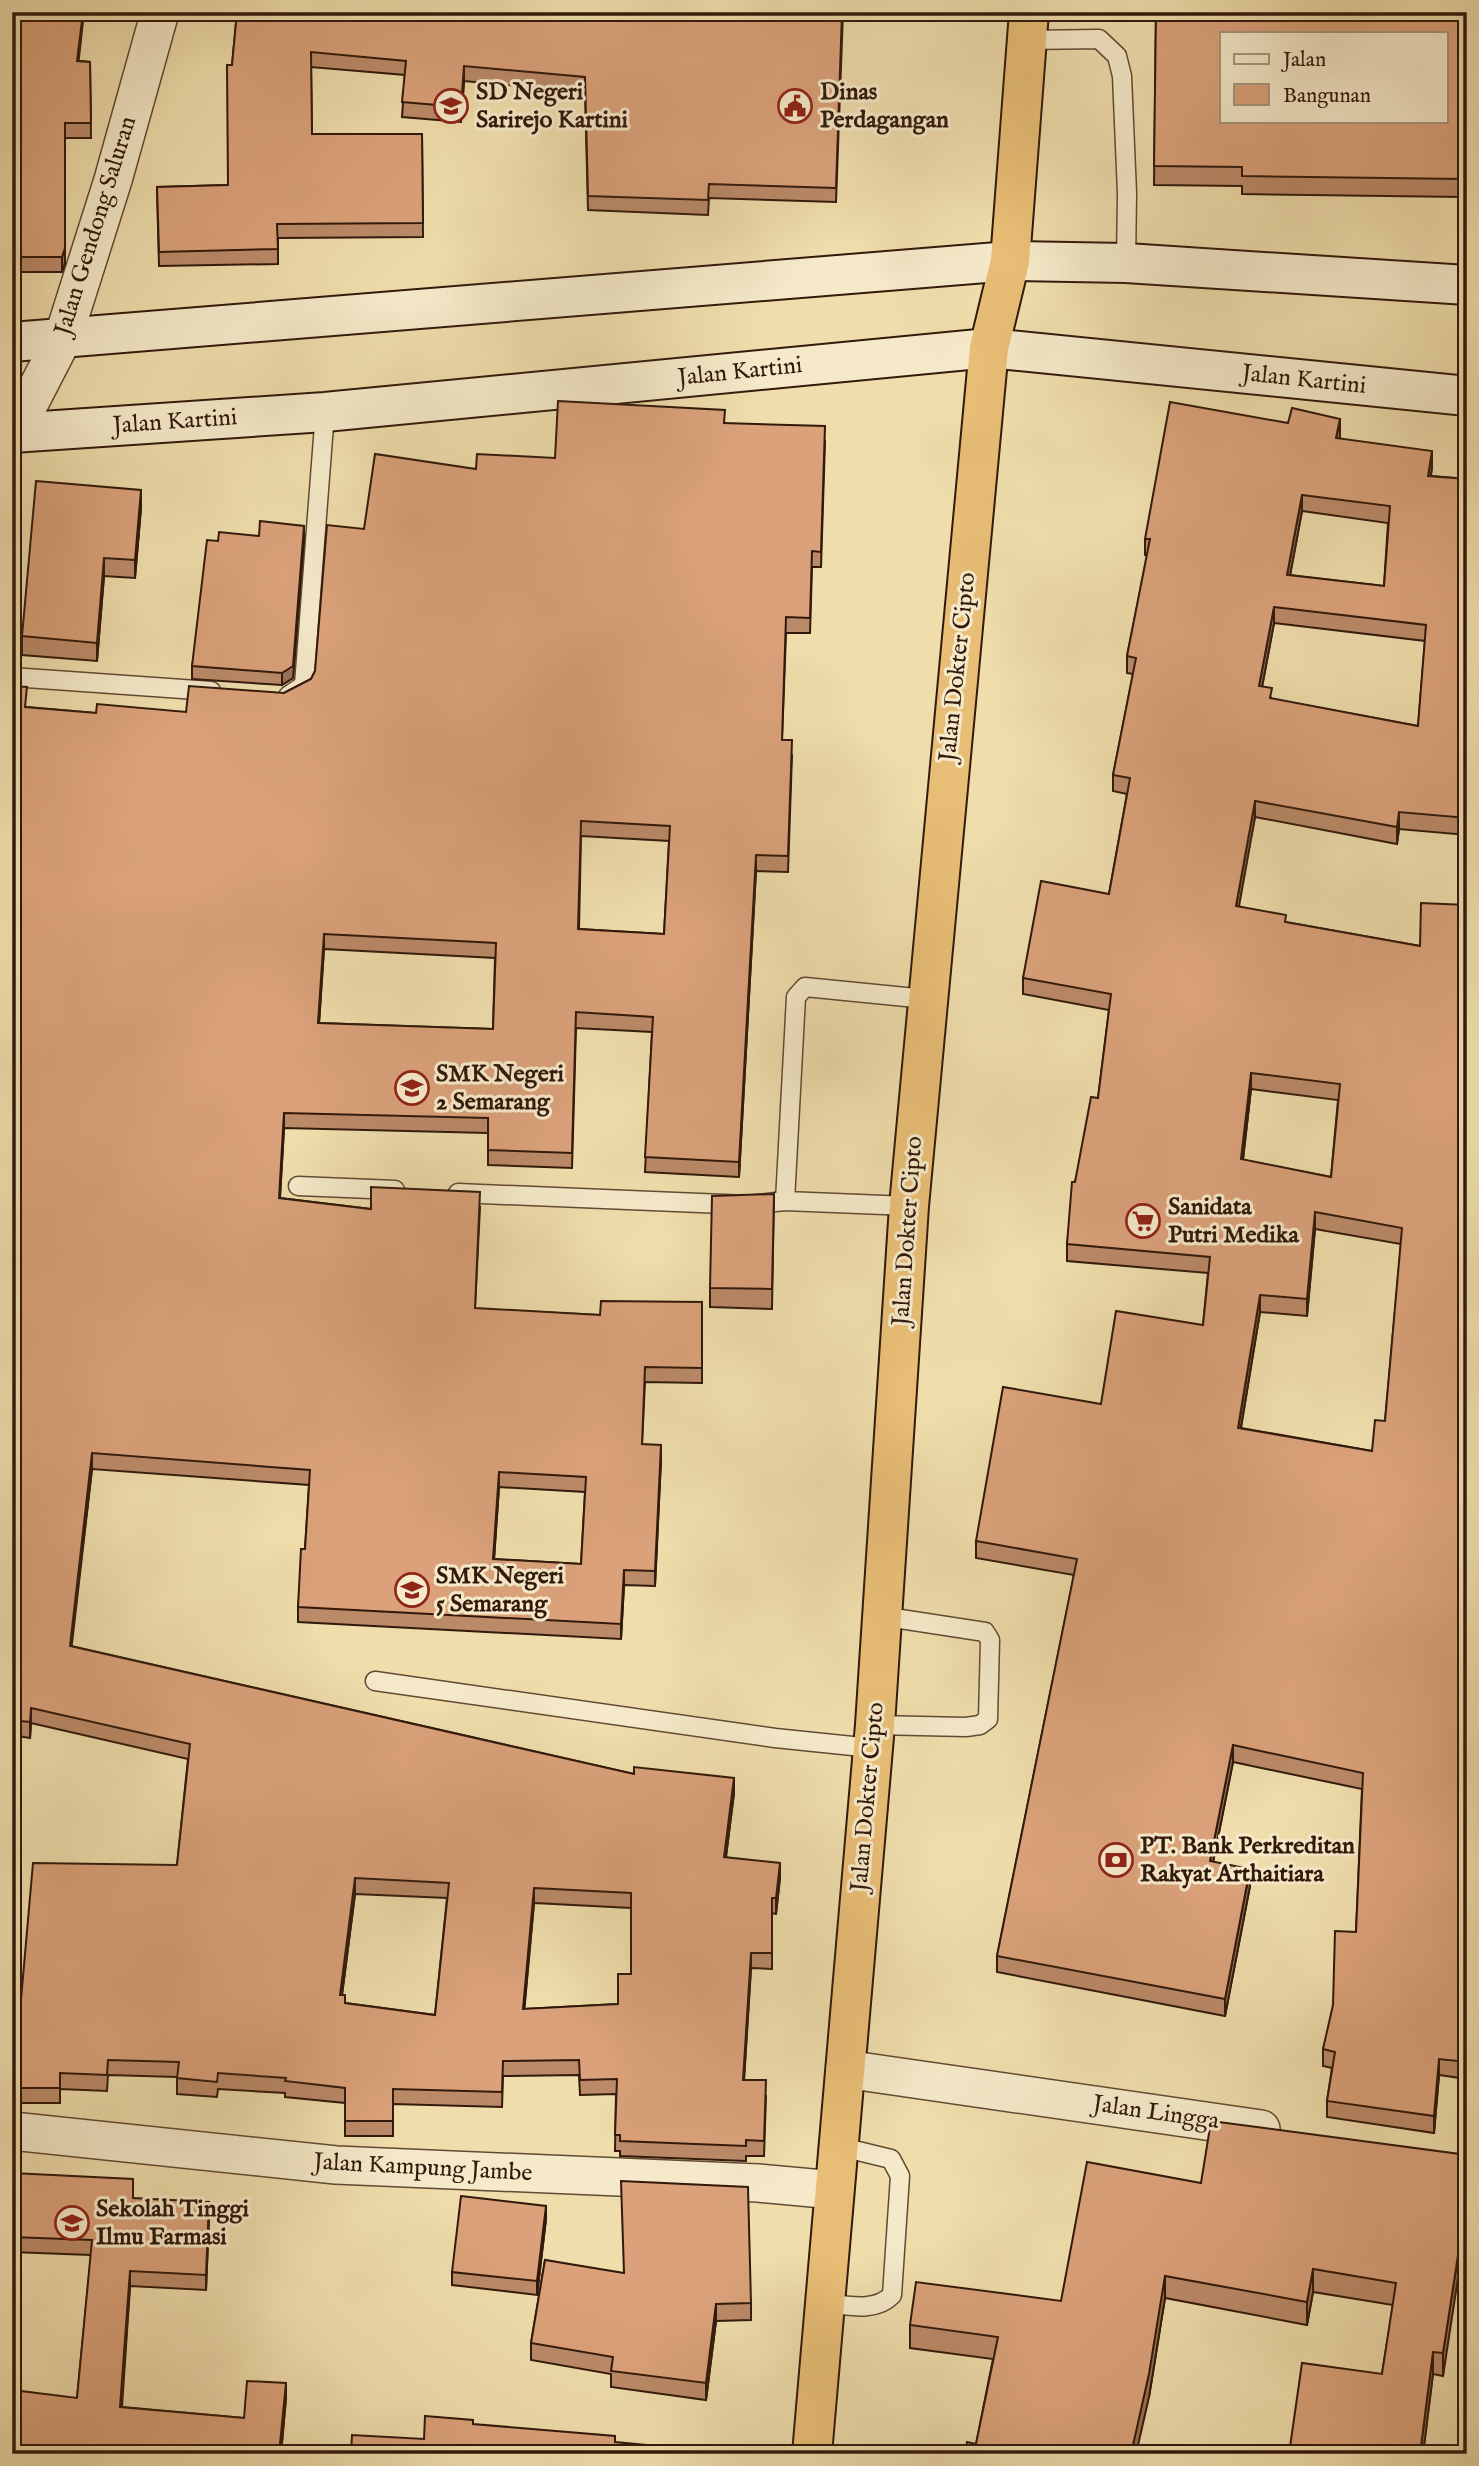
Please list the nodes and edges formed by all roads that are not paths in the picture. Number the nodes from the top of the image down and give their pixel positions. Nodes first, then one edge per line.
1 (160, 12) edge
2 (1028, 26) edge
3 (1010, 261) junction
4 (1126, 263) junction
5 (1467, 285) edge
6 (62, 338) junction
7 (12, 342) edge
8 (989, 348) junction
9 (1467, 396) edge
10 (325, 412) junction
11 (13, 436) edge
12 (12, 677) edge
13 (231, 693) edge
14 (272, 696) edge
15 (926, 999) junction
16 (298, 1186) dead end
17 (407, 1191) edge
18 (435, 1192) edge
19 (785, 1201) junction
20 (909, 1206) junction
21 (881, 1616) junction
22 (375, 1681) dead end
23 (874, 1737) junction
24 (845, 2069) junction
25 (12, 2132) edge
26 (1290, 2133) edge
27 (838, 2151) junction
28 (834, 2190) junction
29 (823, 2303) junction
30 (812, 2454) edge

1 - 6 street, Jalan Gendong Saluran
2 - 3 highway, Jalan Dokter Cipto
2 - 4 lane
3 - 4 main road
3 - 6 main road
3 - 8 highway, Jalan Dokter Cipto
4 - 5 main road
6 - 7 main road
6 - 11 street, Jalan Gendong Saluran
8 - 9 main road, Jalan Kartini
8 - 10 main road, Jalan Kartini
8 - 15 highway, Jalan Dokter Cipto
10 - 11 main road, Jalan Kartini
10 - 14 lane
12 - 13 lane
15 - 19 lane
15 - 20 highway, Jalan Dokter Cipto
16 - 17 lane
18 - 19 lane
19 - 20 lane
20 - 21 highway, Jalan Dokter Cipto
21 - 23 highway, Jalan Dokter Cipto
21 - 23 lane
22 - 23 lane
23 - 24 highway, Jalan Dokter Cipto
24 - 26 street, Jalan Lingga
24 - 27 highway, Jalan Dokter Cipto
25 - 28 street, Jalan Kampung Jambe
27 - 28 highway, Jalan Dokter Cipto
27 - 29 lane
28 - 29 highway, Jalan Dokter Cipto
29 - 30 highway, Jalan Dokter Cipto

